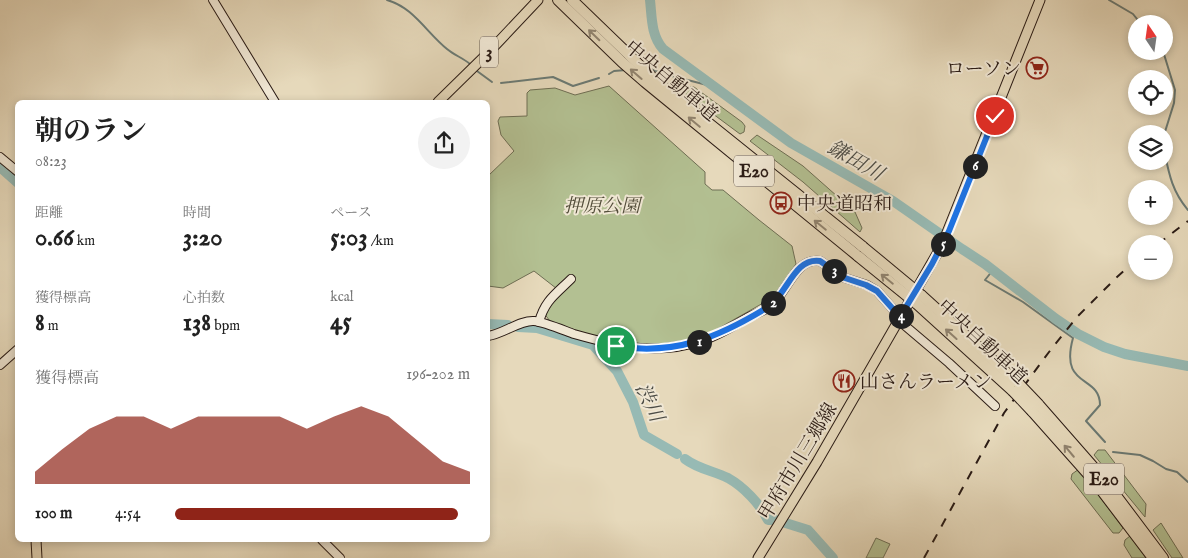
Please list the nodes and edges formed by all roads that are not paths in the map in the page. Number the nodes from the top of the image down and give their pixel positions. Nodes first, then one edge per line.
1 (213, 0) edge
2 (538, 0) edge
3 (1040, 0) edge
4 (568, 3) edge
5 (655, 85) junction
6 (274, 100) edge
7 (440, 100) edge
8 (0, 157) edge
9 (15, 170) edge
10 (571, 279) dead end
11 (900, 317) junction
12 (539, 322) junction
13 (490, 335) edge
14 (15, 352) edge
15 (0, 365) edge
16 (995, 406) dead end
17 (1035, 407) junction
18 (36, 542) edge
19 (324, 542) edge
20 (37, 558) edge
21 (340, 558) edge
22 (758, 558) edge
23 (1153, 558) edge
24 (1163, 558) edge

1 - 6 street
2 - 7 main road, 3
3 - 11 main road, 甲府市川三郷線
4 - 5 highway, 中央自動車道 / E20
5 -> 4 highway, 中央自動車道 / E20
5 - 17 highway, 中央自動車道 / E20, bridge
8 - 9 street
10 - 12 street
11 - 12 street
11 - 16 street
11 - 22 main road, 甲府市川三郷線
12 - 13 street
14 - 15 street
23 -> 17 highway, 中央自動車道 / E20
17 - 24 highway, 中央自動車道 / E20
18 - 20 main road
19 - 21 street

